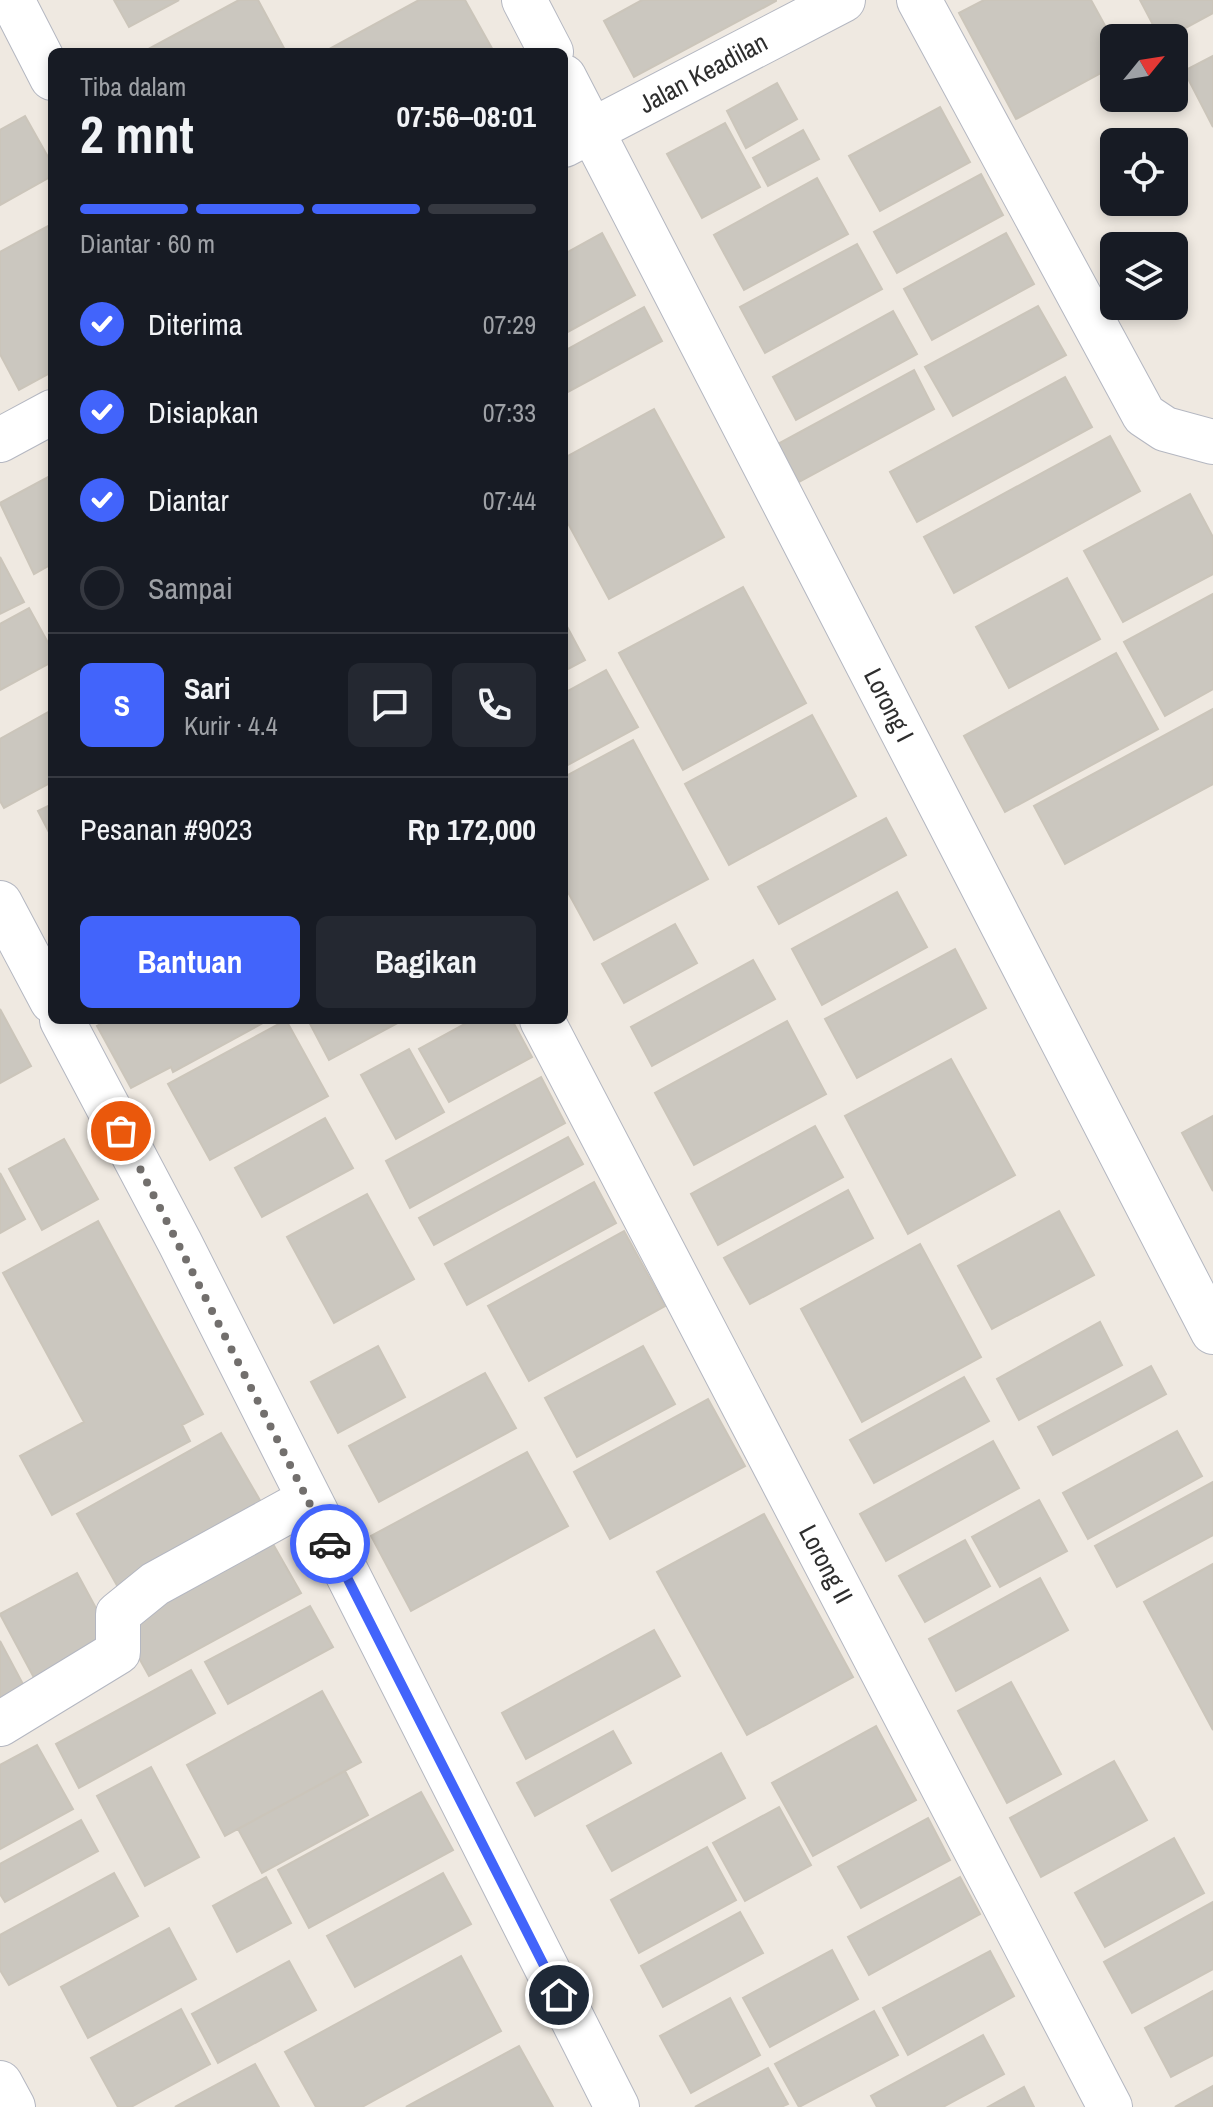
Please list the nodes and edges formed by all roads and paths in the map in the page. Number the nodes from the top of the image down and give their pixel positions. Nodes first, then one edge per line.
1 (12, 0) edge
2 (524, 0) edge
3 (843, 0) edge
4 (919, 0) edge
5 (549, 48) edge
6 (48, 70) edge
7 (568, 94) edge
8 (578, 138) edge
9 (48, 414) edge
10 (0, 440) edge
11 (1213, 442) edge
12 (0, 903) edge
13 (48, 993) edge
14 (64, 1024) edge
15 (544, 1024) edge
16 (1213, 1332) edge
17 (308, 1500) junction
18 (0, 1724) edge
19 (0, 2083) edge
20 (13, 2107) edge
21 (617, 2107) edge
22 (1110, 2107) edge

1 - 6 street
2 - 5 street
3 - 8 street, Jalan Keadilan
4 - 11 street
7 - 8 street, Lorong I
8 - 16 street, Lorong I
9 - 10 street
12 - 13 street
14 - 17 street
15 - 22 street, Lorong II
17 - 18 street
17 - 21 street
19 - 20 street

